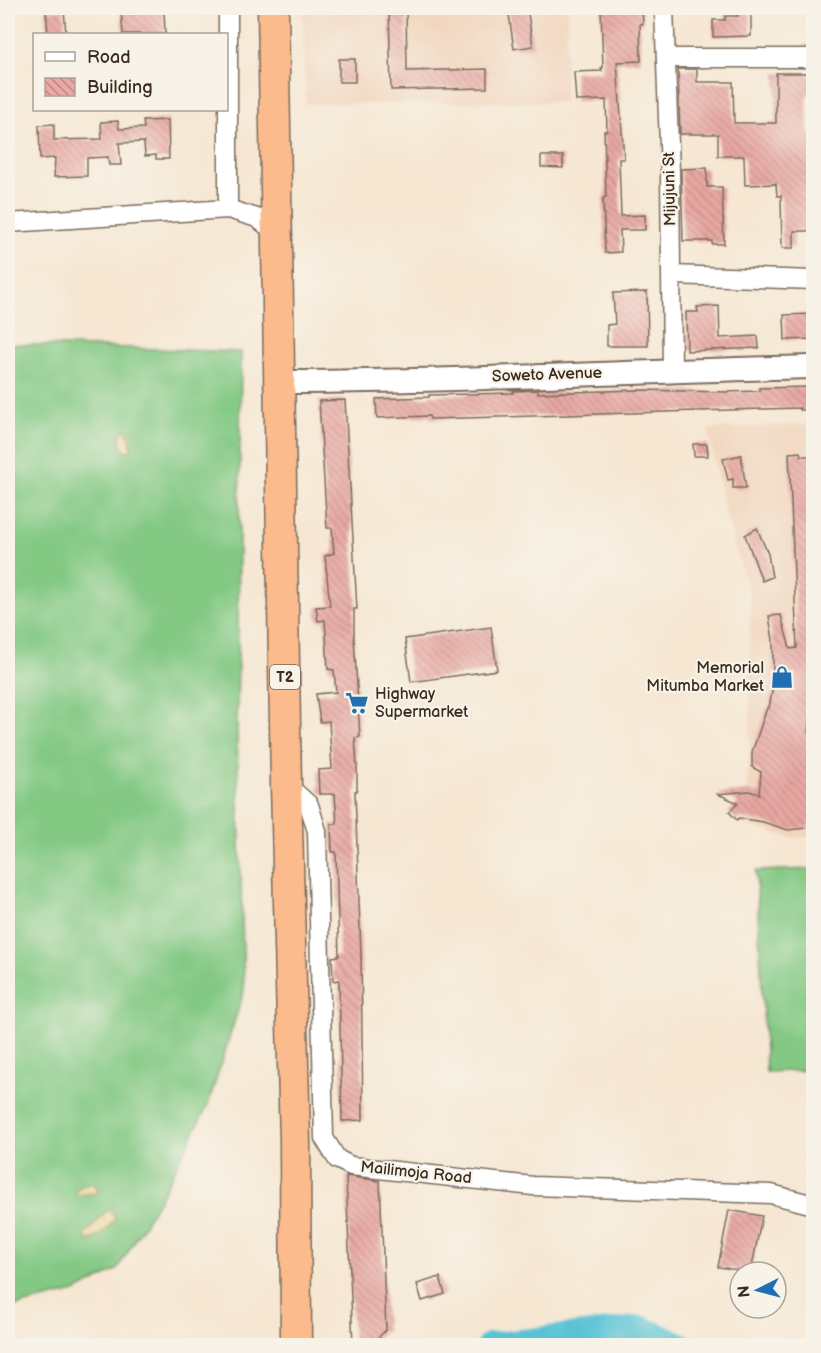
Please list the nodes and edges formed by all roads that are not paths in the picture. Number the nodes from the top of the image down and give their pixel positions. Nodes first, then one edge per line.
1 (228, 8) edge
2 (273, 8) edge
3 (664, 8) edge
4 (666, 58) junction
5 (813, 58) edge
6 (228, 209) junction
7 (8, 223) edge
8 (277, 232) junction
9 (672, 275) junction
10 (813, 280) edge
11 (813, 367) edge
12 (672, 370) junction
13 (281, 382) junction
14 (286, 784) junction
15 (813, 1205) edge
16 (296, 1346) edge

1 - 6 street
2 - 8 highway, T2
3 - 4 street, Mijujuni St
4 - 5 street
4 - 9 street, Mijujuni St
6 - 7 street
6 - 8 street
8 - 13 highway, T2
9 - 10 street
9 - 12 street, Mijujuni St
11 - 12 street, Soweto Avenue
12 - 13 street, Soweto Avenue
13 - 14 highway, T2
14 - 15 street, Mailimoja Road
14 - 16 highway, T2

